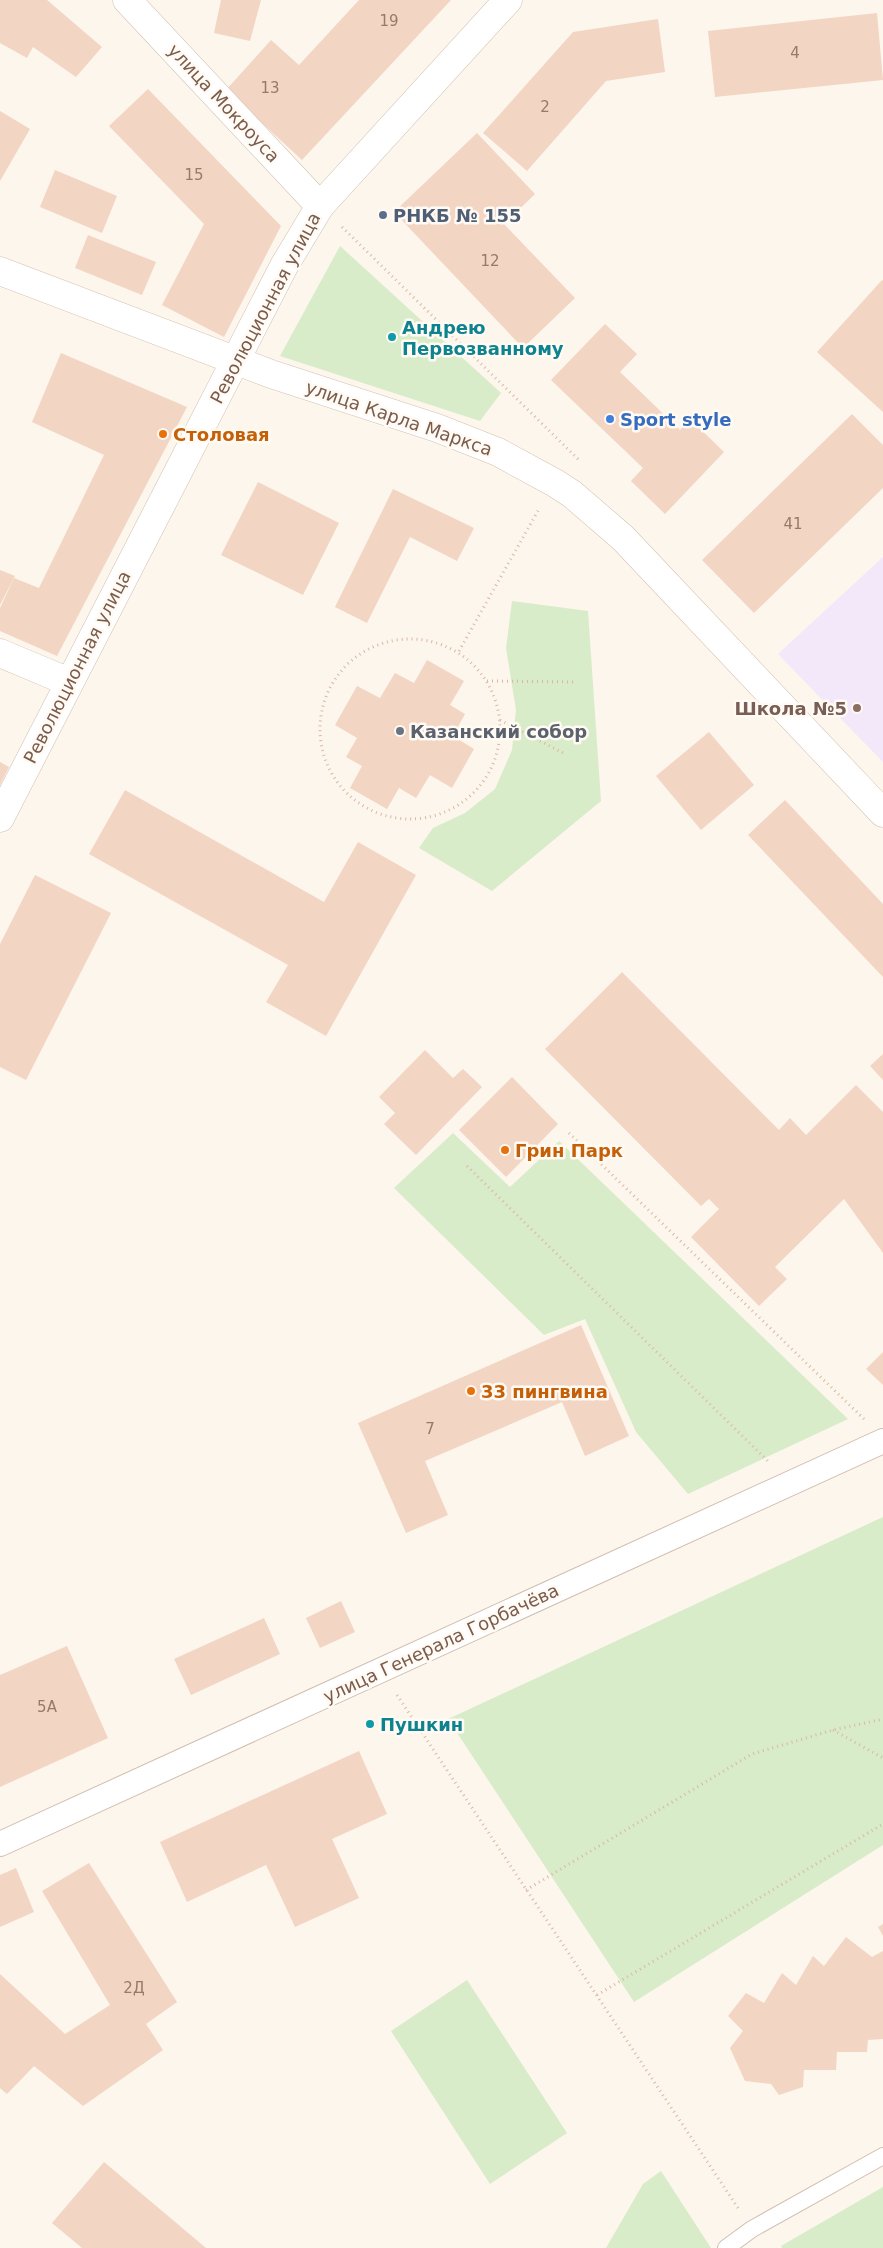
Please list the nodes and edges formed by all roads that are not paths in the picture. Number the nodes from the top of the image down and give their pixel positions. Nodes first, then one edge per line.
1 (127, 0) edge
2 (508, 0) edge
3 (320, 206) junction
4 (0, 271) edge
5 (235, 361) junction
6 (0, 653) edge
7 (69, 682) junction
8 (883, 813) edge
9 (0, 818) edge
10 (883, 1441) edge
11 (0, 1844) edge
12 (883, 2156) edge
13 (726, 2248) edge

1 - 3 street, улица Мокроуса
2 - 3 street, Революционная улица
3 - 5 street, Революционная улица
4 - 5 street, улица Карла Маркса
5 - 7 street, Революционная улица
5 - 8 street, улица Карла Маркса
6 - 7 street
7 - 9 street, Революционная улица
10 - 11 street, улица Генерала Горбачёва
12 - 13 lane

